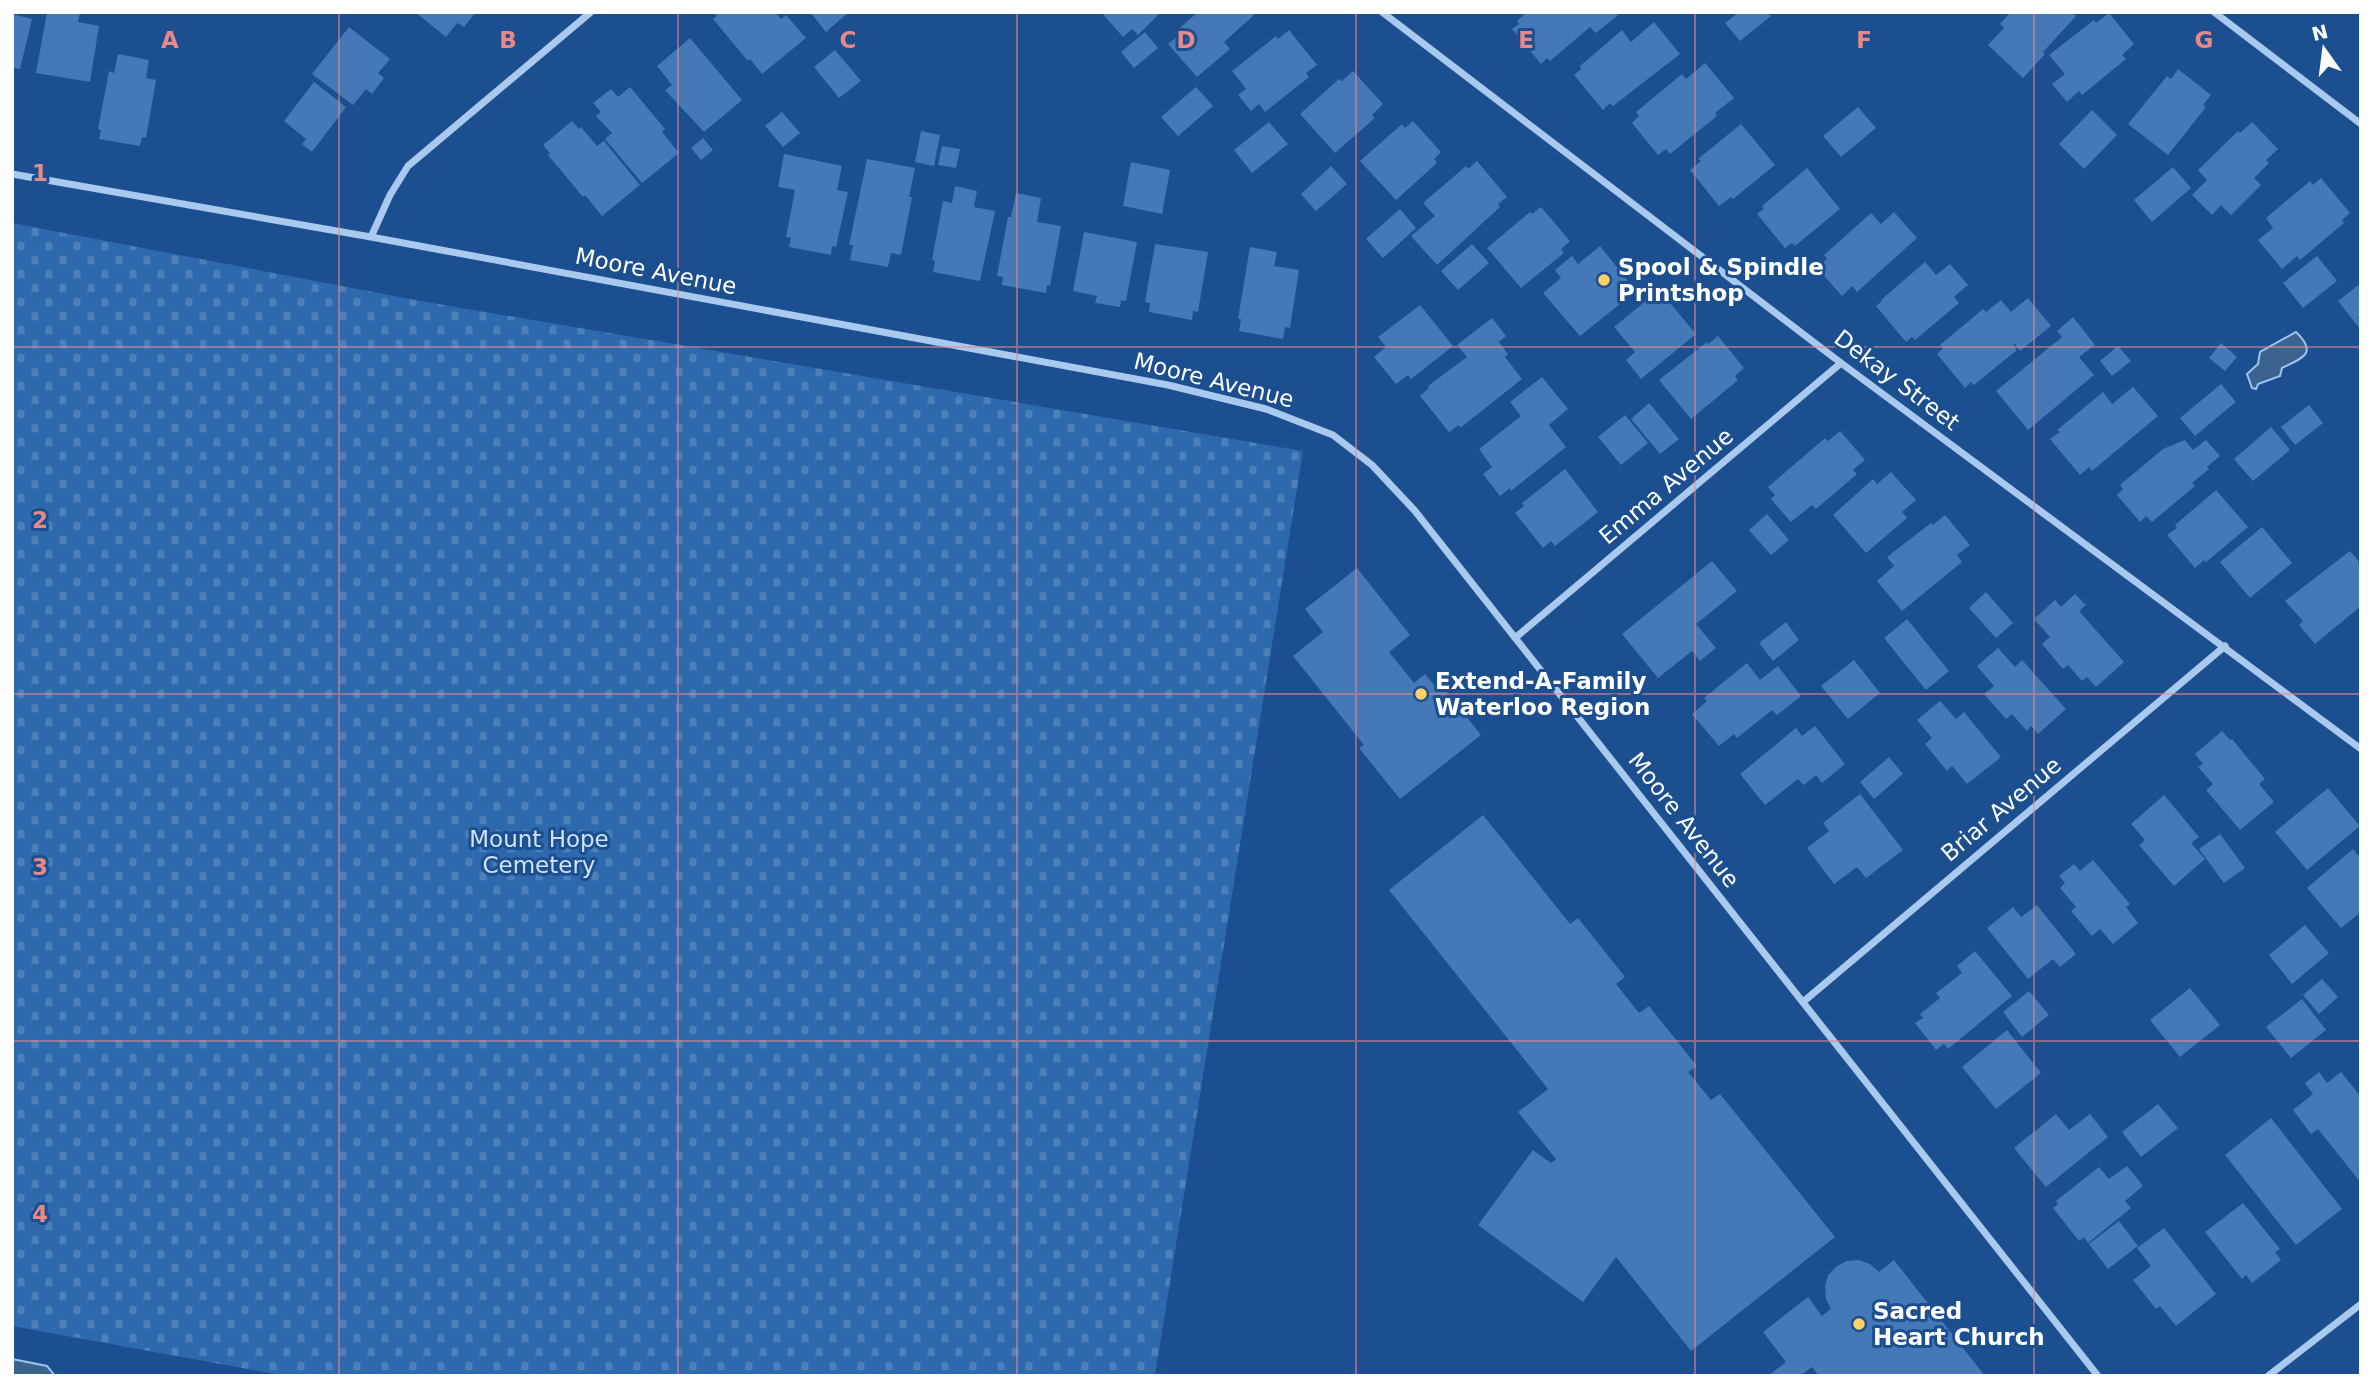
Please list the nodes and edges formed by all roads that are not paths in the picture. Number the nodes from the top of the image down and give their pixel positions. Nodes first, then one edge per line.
1 (591, 12) edge
2 (1382, 12) edge
3 (2214, 12) edge
4 (2361, 124) edge
5 (12, 174) edge
6 (371, 237) junction
7 (1841, 363) junction
8 (1515, 638) junction
9 (2225, 646) junction
10 (2361, 749) edge
11 (1803, 1002) junction
12 (2361, 1304) edge
13 (2098, 1376) edge
14 (2268, 1376) edge

1 - 6 street
2 - 7 street, Dekay Street
3 - 4 street
5 - 6 street, Moore Avenue
6 - 8 street, Moore Avenue
7 - 8 street, Emma Avenue
7 - 9 street, Dekay Street
8 - 11 street, Moore Avenue
9 - 10 street, Dekay Street
9 - 11 street, Briar Avenue
11 - 13 street, Moore Avenue
12 - 14 street

